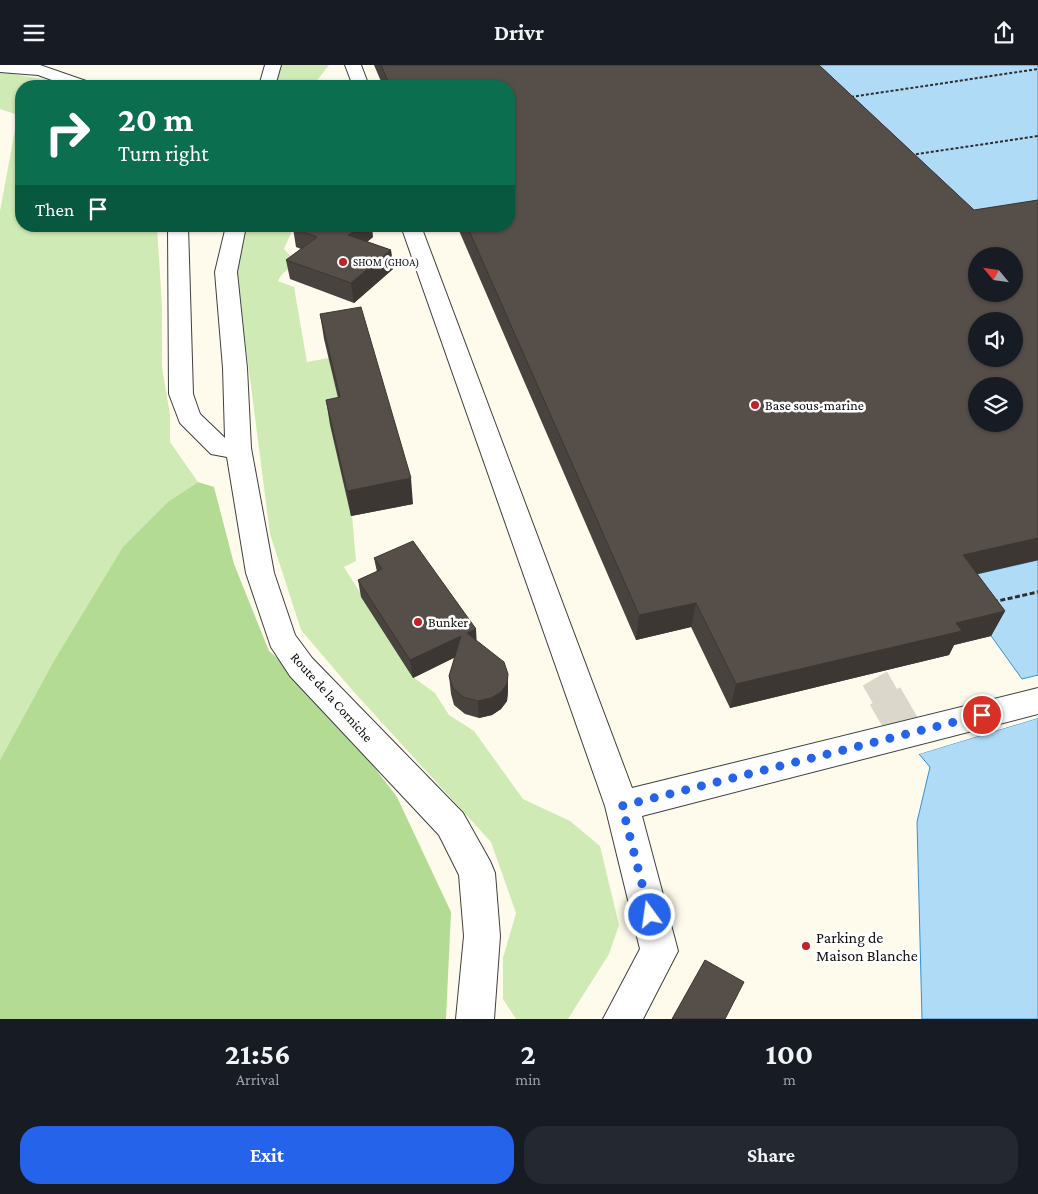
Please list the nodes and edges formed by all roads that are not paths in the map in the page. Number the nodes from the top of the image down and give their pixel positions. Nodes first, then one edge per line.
1 (273, 65) edge
2 (353, 65) edge
3 (0, 67) edge
4 (68, 80) edge
5 (269, 80) edge
6 (358, 80) edge
7 (178, 232) edge
8 (235, 232) edge
9 (414, 232) edge
10 (238, 448) junction
11 (1038, 701) edge
12 (622, 806) junction
13 (475, 1019) edge
14 (622, 1019) edge

1 - 5 street
2 - 6 street
3 - 4 street
7 - 10 street
8 - 10 street, Route de la Corniche
9 - 12 street
10 - 13 street, Route de la Corniche
11 - 12 street
12 - 14 street

